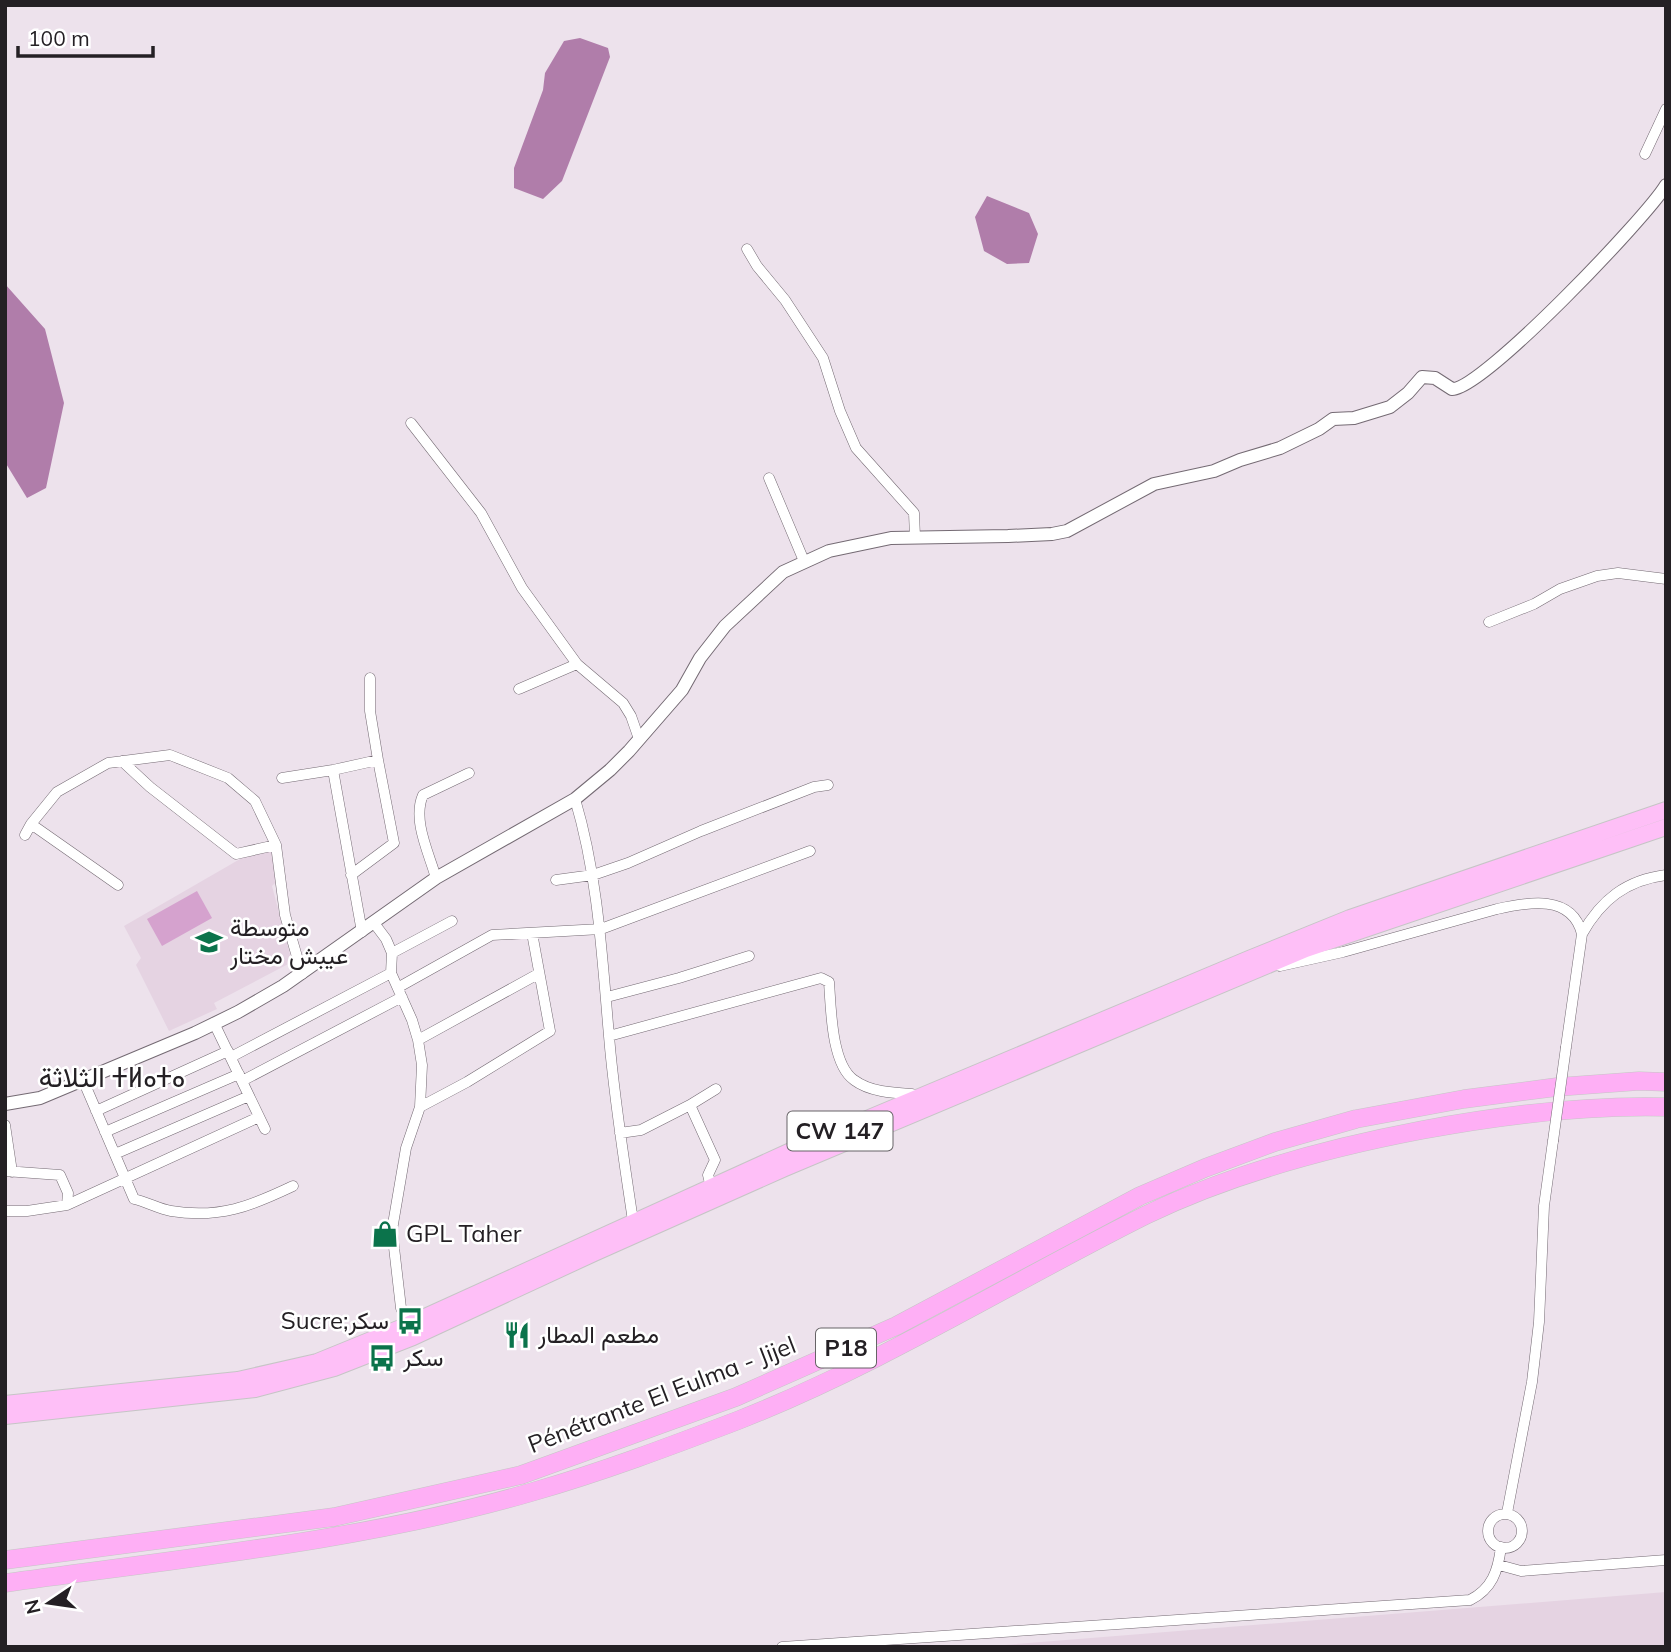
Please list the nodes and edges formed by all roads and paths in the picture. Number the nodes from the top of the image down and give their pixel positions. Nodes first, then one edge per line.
1 (1666, 108) edge
2 (1645, 154) dead end
3 (1666, 185) edge
4 (747, 249) dead end
5 (411, 423) dead end
6 (769, 478) dead end
7 (915, 537) junction
8 (804, 561) junction
9 (1666, 579) edge
10 (1489, 622) dead end
11 (577, 664) junction
12 (370, 678) dead end
13 (519, 689) dead end
14 (639, 739) junction
15 (378, 760) junction
16 (122, 761) junction
17 (333, 769) junction
18 (470, 773) dead end
19 (282, 778) dead end
20 (828, 785) dead end
21 (575, 799) junction
22 (1666, 810) edge
23 (31, 824) junction
24 (1666, 827) edge
25 (25, 835) dead end
26 (276, 845) junction
27 (810, 851) dead end
28 (351, 875) junction
29 (593, 875) junction
30 (1666, 875) edge
31 (436, 878) junction
32 (556, 880) dead end
33 (118, 885) dead end
34 (452, 921) dead end
35 (374, 923) junction
36 (601, 929) junction
37 (362, 932) junction
38 (532, 933) junction
39 (1582, 934) junction
40 (392, 953) junction
41 (749, 956) dead end
42 (1259, 968) junction
43 (391, 973) junction
44 (302, 974) junction
45 (538, 974) junction
46 (400, 992) junction
47 (607, 997) junction
48 (214, 1023) junction
49 (609, 1036) junction
50 (418, 1040) junction
51 (229, 1054) junction
52 (240, 1077) junction
53 (83, 1080) junction
54 (1666, 1082) edge
55 (716, 1089) dead end
56 (249, 1096) junction
57 (916, 1099) junction
58 (5, 1104) edge
59 (690, 1105) junction
60 (420, 1107) junction
61 (1666, 1107) edge
62 (96, 1111) junction
63 (260, 1117) junction
64 (5, 1125) edge
65 (265, 1129) dead end
66 (105, 1132) junction
67 (620, 1133) junction
68 (115, 1154) junction
69 (8, 1172) edge
70 (125, 1178) junction
71 (293, 1185) dead end
72 (711, 1186) junction
73 (67, 1205) junction
74 (5, 1211) edge
75 (633, 1221) junction
76 (408, 1325) junction
77 (5, 1404) edge
78 (5, 1416) edge
79 (1507, 1513) junction
80 (1501, 1547) junction
81 (5, 1560) edge
82 (1666, 1560) edge
83 (1499, 1565) junction
84 (5, 1583) edge
85 (782, 1647) edge

1 - 2 street
3 - 7 street
4 - 7 street
5 - 11 street
6 - 8 street
7 - 8 street
8 - 14 street
9 - 10 street
11 - 13 street
11 - 14 street
12 - 15 street
14 - 21 street
15 - 17 street
15 - 28 street
16 - 23 street
16 - 26 street
16 - 26 street
17 - 19 street
17 - 28 street
18 - 31 street
20 - 29 street
21 - 29 street
21 - 31 street
22 - 57 highway, CW 147
23 - 25 street
23 - 33 street
24 - 42 highway, CW 147
26 - 44 street
27 - 36 street
28 - 37 street
29 - 32 street
29 - 36 street
30 - 39 street
31 - 35 street
34 - 40 street
35 - 37 street
35 - 40 street
36 - 38 street
36 - 47 street
37 - 44 street
38 - 45 street
38 - 46 street
39 - 42 street
39 - 79 street, bridge
40 - 43 street
41 - 47 street
42 - 78 highway, CW 147
43 - 46 street
43 - 51 street
44 - 48 street
45 - 50 street
45 - 60 street
46 - 50 street
46 - 52 street
47 - 49 street
48 - 51 street
48 - 53 street
49 - 57 street
49 - 67 street
50 - 60 street
51 - 52 street
51 - 62 street
52 - 56 street
52 - 66 street
53 - 58 street
53 - 62 street
54 - 81 highway, Pénétrante El Eulma - Jijel / P18
55 - 59 street
56 - 63 street
56 - 68 street
57 - 72 highway, CW 147
59 - 67 street
59 - 72 street
60 - 76 street
61 - 84 highway, Pénétrante El Eulma - Jijel / P18
62 - 66 street
63 - 65 street
63 - 70 street
64 - 69 street
66 - 68 street
67 - 75 street
68 - 70 street
69 - 73 street
70 - 71 street
70 - 73 street
72 - 75 highway, CW 147
73 - 74 street
75 - 76 highway, CW 147
76 - 77 highway, CW 147
79 - 80 street
79 - 80 street
80 - 83 street
82 - 83 street
83 - 85 street

